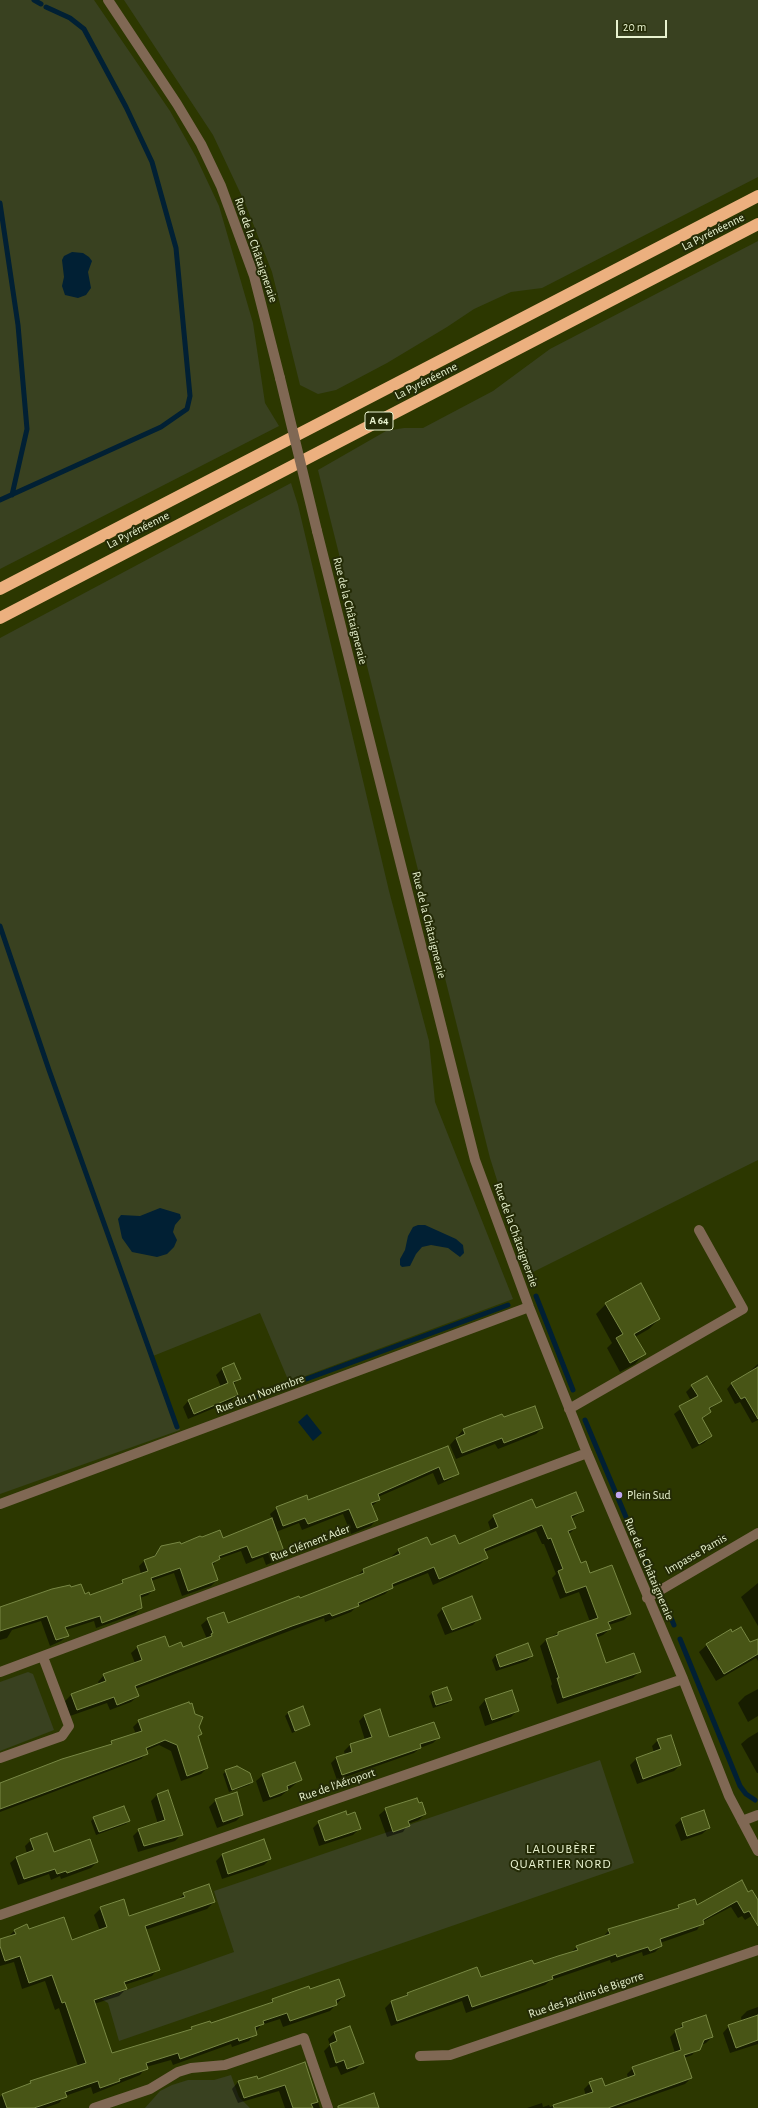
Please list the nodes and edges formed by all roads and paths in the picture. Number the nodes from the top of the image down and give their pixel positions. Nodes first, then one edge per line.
1 (108, 0) edge
2 (758, 196) edge
3 (758, 224) edge
4 (0, 589) edge
5 (0, 618) edge
6 (698, 1230) dead end
7 (529, 1307) junction
8 (569, 1409) junction
9 (587, 1453) junction
10 (0, 1504) edge
11 (758, 1533) edge
12 (647, 1598) junction
13 (43, 1657) junction
14 (0, 1672) edge
15 (683, 1679) junction
16 (0, 1758) edge
17 (758, 1815) edge
18 (742, 1821) junction
19 (758, 1851) edge
20 (0, 1916) edge
21 (758, 1950) edge
22 (420, 2056) dead end
23 (94, 2108) edge
24 (328, 2108) edge

1 - 7 street, Rue de la Châtaigneraie, bridge
2 - 4 highway, La Pyrénéenne / A 64
3 - 5 highway, La Pyrénéenne / A 64
6 - 8 street
7 - 8 street, Rue de la Châtaigneraie
7 - 10 street, Rue du 11 Novembre
8 - 9 street, Rue de la Châtaigneraie
9 - 12 street, Rue de la Châtaigneraie
9 - 13 street, Rue Clément Ader
11 - 12 street, Impasse Pamis
12 - 15 street, Rue de la Châtaigneraie
13 - 14 street, Rue Clément Ader
13 - 16 street
15 - 18 street, Rue de la Châtaigneraie
15 - 20 street, Rue de l'Aéroport
17 - 18 street
18 - 19 street, Rue de la Châtaigneraie
21 - 22 street, Rue des Jardins de Bigorre
23 - 24 street

